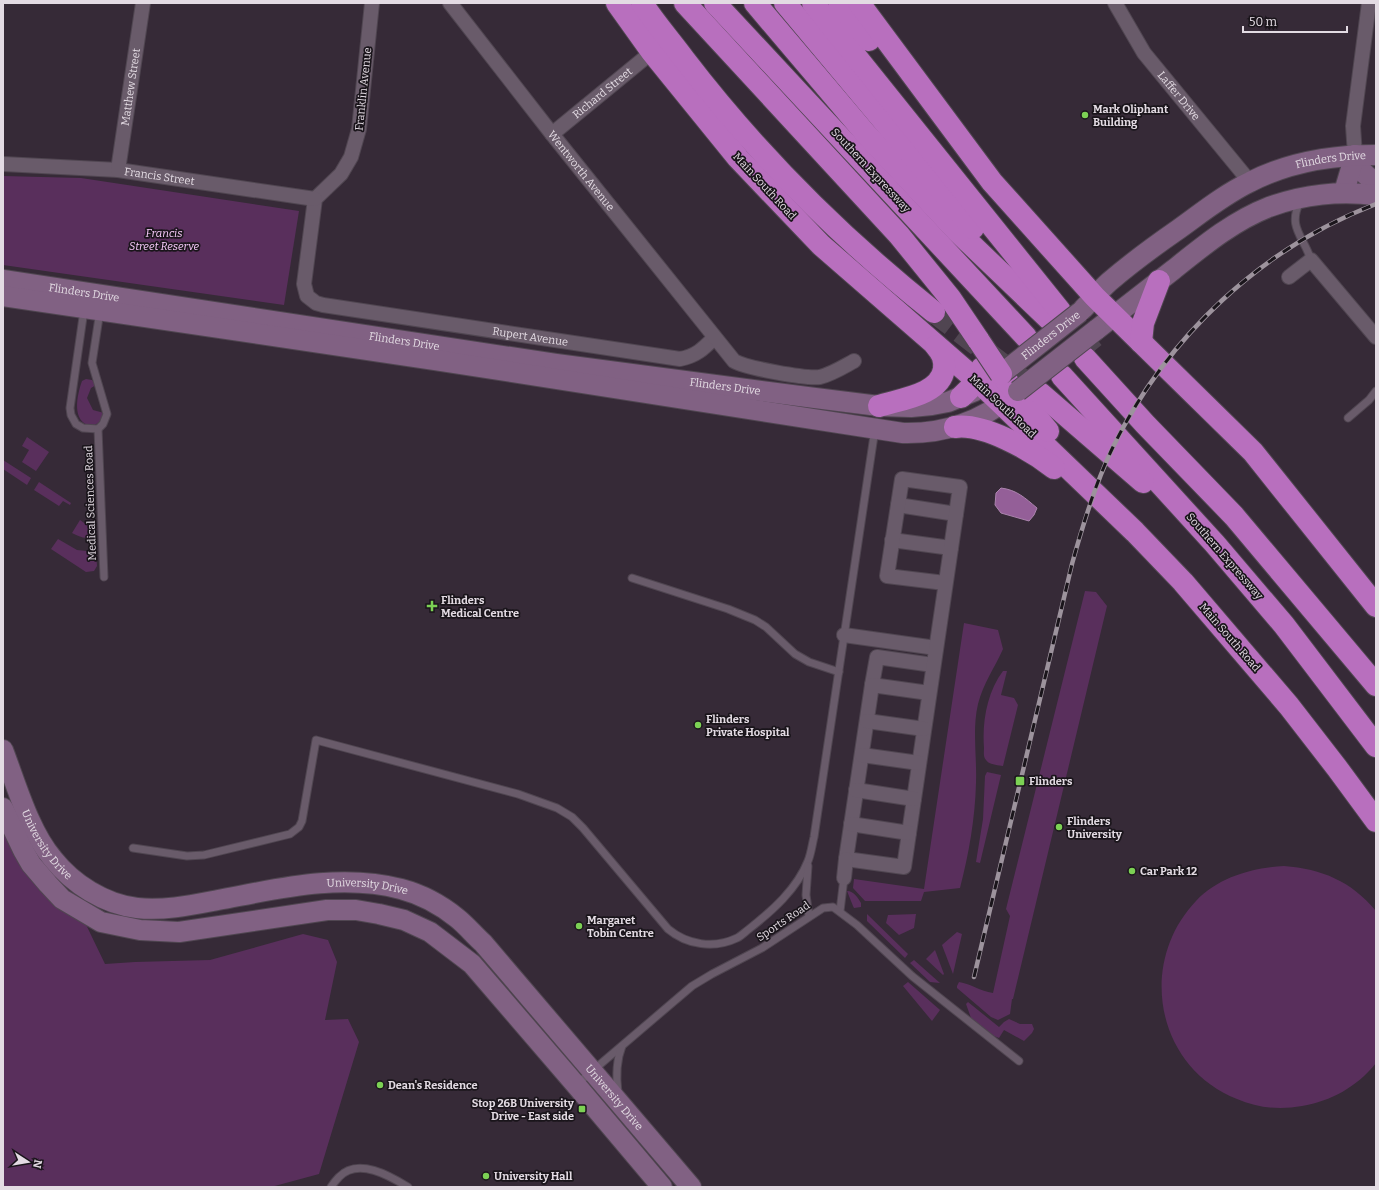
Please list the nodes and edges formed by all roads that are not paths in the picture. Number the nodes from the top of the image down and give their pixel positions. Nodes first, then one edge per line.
1 (143, 3) edge
2 (372, 3) edge
3 (450, 3) edge
4 (617, 3) edge
5 (642, 3) edge
6 (685, 3) edge
7 (715, 3) edge
8 (755, 3) edge
9 (785, 3) edge
10 (813, 3) edge
11 (839, 3) edge
12 (859, 3) edge
13 (1115, 3) edge
14 (1369, 3) edge
15 (652, 52) junction
16 (552, 134) junction
17 (1354, 155) junction
18 (1376, 155) edge
19 (3, 164) edge
20 (118, 170) junction
21 (992, 182) junction
22 (1250, 182) junction
23 (1376, 182) edge
24 (1344, 192) junction
25 (1376, 195) edge
26 (1304, 197) junction
27 (315, 199) junction
28 (1269, 208) junction
29 (1311, 260) junction
30 (1289, 277) dead end
31 (3, 280) edge
32 (1159, 280) junction
33 (3, 296) edge
34 (93, 302) junction
35 (942, 305) junction
36 (1071, 310) junction
37 (1114, 316) junction
38 (1026, 337) dead end
39 (1376, 337) edge
40 (714, 338) junction
41 (1141, 342) junction
42 (935, 345) junction
43 (618, 349) junction
44 (1089, 355) tunnel mouth
45 (734, 361) junction
46 (854, 361) dead end
47 (621, 373) junction
48 (1062, 376) dead end
49 (554, 377) junction
50 (998, 383) junction
51 (742, 388) junction
52 (1376, 391) edge
53 (1040, 393) tunnel mouth
54 (961, 397) joint
55 (879, 406) junction
56 (1348, 418) dead end
57 (955, 427) junction
58 (98, 429) junction
59 (875, 429) junction
60 (898, 505) junction
61 (956, 514) junction
62 (1134, 532) junction
63 (892, 540) junction
64 (1215, 544) junction
65 (951, 548) junction
66 (104, 577) dead end
67 (632, 578) dead end
68 (945, 584) junction
69 (1376, 606) edge
70 (844, 635) junction
71 (936, 648) junction
72 (933, 665) junction
73 (839, 672) junction
74 (872, 685) junction
75 (1376, 685) edge
76 (929, 693) junction
77 (867, 721) junction
78 (924, 729) junction
79 (1376, 746) edge
80 (3, 750) edge
81 (862, 755) junction
82 (919, 763) junction
83 (856, 790) junction
84 (914, 799) junction
85 (3, 808) edge
86 (1376, 821) edge
87 (851, 824) junction
88 (909, 834) junction
89 (133, 848) dead end
90 (846, 859) junction
91 (809, 860) junction
92 (844, 878) joint
93 (840, 911) junction
94 (809, 916) junction
95 (623, 1044) junction
96 (1019, 1061) dead end
97 (592, 1071) junction
98 (576, 1085) junction
99 (620, 1104) junction
100 (331, 1187) edge
101 (408, 1187) edge
102 (662, 1187) edge
103 (691, 1187) edge

1 - 20 street, Matthew Street
2 - 27 street, Franklin Avenue
3 - 16 street, Wentworth Avenue
4 - 15 highway, Main South Road
5 - 35 highway
6 - 35 highway
7 - 38 highway, Southern Expressway
8 - 36 highway, Southern Expressway
9 - 36 highway
10 - 36 highway
11 - 21 highway
12 - 21 highway
13 - 22 street, Laffer Drive
14 - 17 street
15 - 16 street, Richard Street
15 - 42 highway, Main South Road
16 - 40 street, Wentworth Avenue
17 - 18 street, Flinders Drive
17 - 22 street, Flinders Drive
17 - 23 street
17 - 24 street
19 - 20 street, Francis Street
20 - 27 street, Francis Street
21 - 36 highway
22 - 28 street
22 - 36 street, Flinders Drive
24 - 25 street, Flinders Drive
24 - 26 street, Flinders Drive
26 - 28 street, Flinders Drive
26 - 29 lane
27 - 43 street, Rupert Avenue
28 - 32 street, Flinders Drive
29 - 30 street
29 - 39 street
31 - 34 street, Flinders Drive
32 - 37 street, Flinders Drive
32 - 41 highway
33 - 34 street, Flinders Drive
34 - 49 street, Flinders Drive
34 - 58 lane, Medical Sciences Road
34 - 58 lane, Medical Sciences Road
35 - 50 highway, bridge
36 - 37 highway
36 - 50 street, Flinders Drive, bridge
37 - 41 highway
37 - 50 street, Flinders Drive, bridge
40 - 43 street, Rupert Avenue
40 - 45 street
41 - 69 highway
42 - 50 highway, Main South Road
42 - 55 highway
43 - 47 street
44 - 75 highway
45 - 46 street
45 - 51 street
47 - 49 street, Flinders Drive
47 - 51 street, Flinders Drive
48 - 64 highway, Southern Expressway
49 - 59 street, Flinders Drive
50 - 54 highway
50 - 57 street, Flinders Drive
50 - 62 highway, Main South Road
51 - 55 street, Flinders Drive
52 - 56 lane
53 - 64 highway
54 - 55 street, Flinders Drive
55 - 59 street
57 - 59 street, Flinders Drive
57 - 62 highway
58 - 66 lane, Medical Sciences Road
59 - 70 lane
60 - 61 street
60 - 61 street
60 - 63 street
61 - 65 street
62 - 86 highway, Main South Road
63 - 65 street
63 - 68 street
64 - 79 highway, Southern Expressway
65 - 68 street
67 - 73 lane
68 - 71 street
70 - 71 street
70 - 73 lane
71 - 72 street
72 - 74 street
72 - 76 street
73 - 91 lane
74 - 76 street
74 - 77 street
76 - 78 street
77 - 78 street
77 - 81 street
78 - 82 street
80 - 97 street, University Drive
81 - 82 street
81 - 83 street
82 - 84 street
83 - 84 street
83 - 87 street
84 - 88 street
85 - 98 street, University Drive
87 - 88 street
87 - 90 street
88 - 90 street
89 - 91 lane
90 - 92 street
91 - 94 lane
92 - 93 lane
93 - 94 lane, Sports Road
93 - 96 lane
94 - 95 lane, Sports Road
95 - 97 lane, Sports Road
95 - 99 lane
97 - 98 lane, Sports Road
97 - 99 street, University Drive
98 - 102 street, University Drive
99 - 103 street, University Drive
100 - 101 lane

